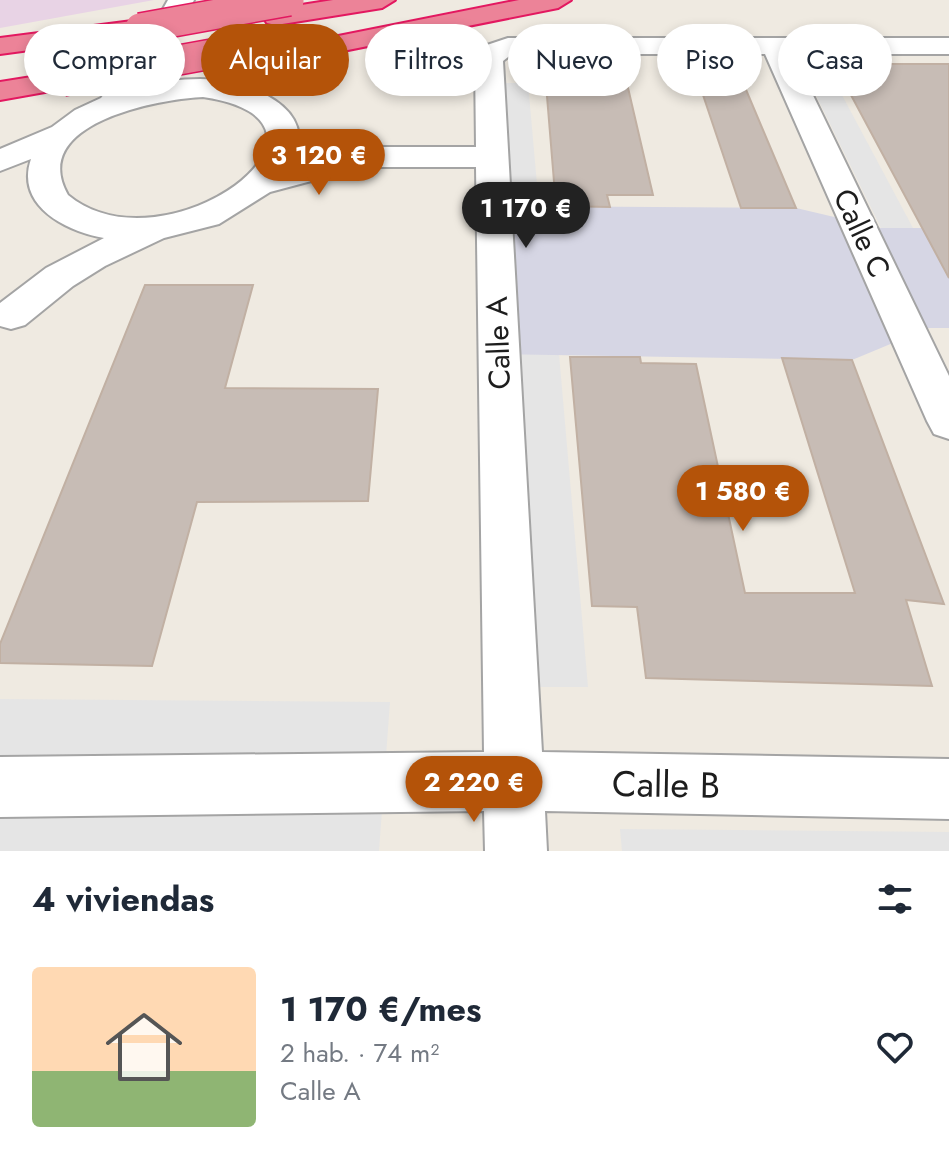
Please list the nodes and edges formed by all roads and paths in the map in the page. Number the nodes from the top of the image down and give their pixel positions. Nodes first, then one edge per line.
1 (181, 0) edge
2 (382, 0) edge
3 (547, 0) edge
4 (558, 0) edge
5 (168, 24) edge
6 (276, 24) edge
7 (24, 45) edge
8 (0, 46) edge
9 (775, 46) junction
10 (949, 46) edge
11 (24, 57) edge
12 (0, 63) edge
13 (201, 88) edge
14 (24, 90) edge
15 (0, 91) edge
16 (37, 96) edge
17 (116, 96) edge
18 (244, 96) edge
19 (110, 104) junction
20 (0, 108) edge
21 (280, 123) junction
22 (63, 134) junction
23 (363, 157) junction
24 (491, 157) junction
25 (0, 161) edge
26 (0, 178) edge
27 (262, 184) junction
28 (52, 202) junction
29 (175, 225) junction
30 (6, 325) edge
31 (949, 421) edge
32 (514, 781) junction
33 (0, 787) edge
34 (949, 789) edge
35 (516, 851) edge

1 - 5 street
2 - 6 highway
3 - 6 highway
4 - 6 highway
7 - 8 highway
9 - 10 street, Calle A
9 - 24 street, Calle A
9 - 31 street, Calle C
11 - 12 highway
13 - 19 street
14 - 15 highway
16 - 20 highway
17 - 19 street
18 - 21 street
19 - 22 street
21 - 23 street
21 - 27 street
22 - 25 street
22 - 28 street
23 - 24 street
23 - 27 street
24 - 32 street, Calle A
26 - 28 street
27 - 29 street
28 - 29 street
28 - 30 street
29 - 30 street
32 - 33 street, Calle B
32 - 34 street, Calle B
32 - 35 street, Calle A

